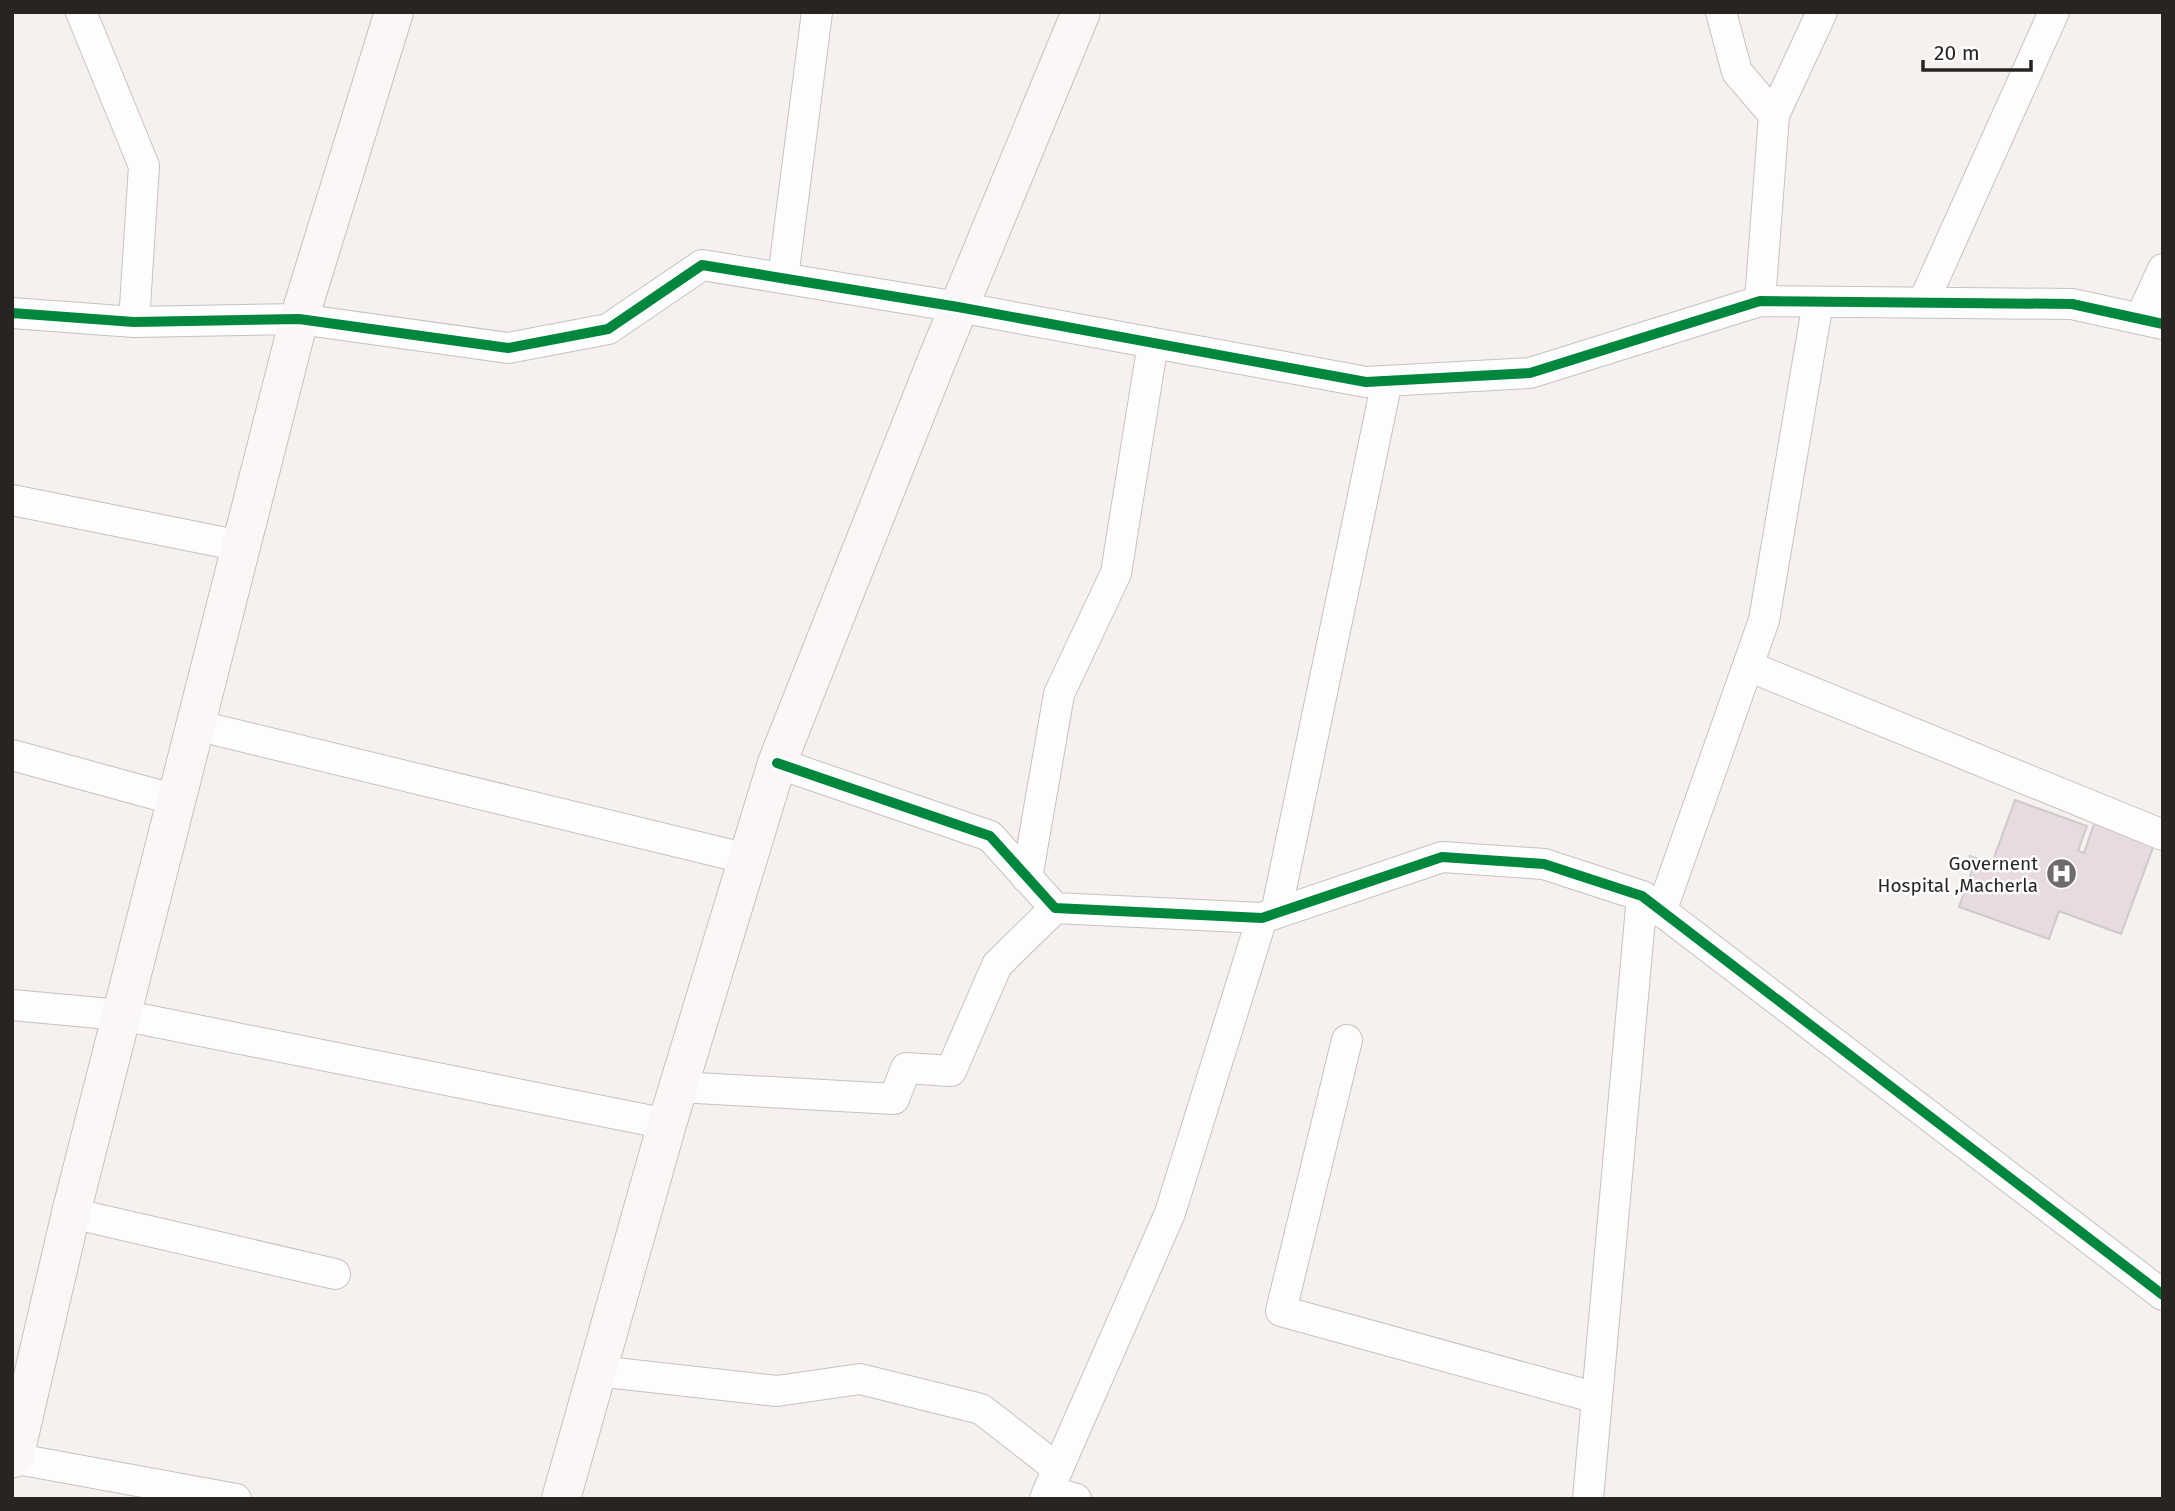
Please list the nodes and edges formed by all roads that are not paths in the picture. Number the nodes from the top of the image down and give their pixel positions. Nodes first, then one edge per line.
1 (81, 12) edge
2 (394, 12) edge
3 (817, 12) edge
4 (1081, 12) edge
5 (1721, 12) edge
6 (1822, 12) edge
7 (2054, 12) edge
8 (1774, 115) junction
9 (2163, 269) edge
10 (783, 278) junction
11 (1760, 301) junction
12 (1818, 302) junction
13 (1923, 303) junction
14 (958, 307) junction
15 (12, 313) edge
16 (299, 319) junction
17 (2151, 321) edge
18 (134, 322) junction
19 (1153, 343) junction
20 (1387, 381) junction
21 (12, 500) edge
22 (241, 546) junction
23 (1748, 666) junction
24 (195, 724) junction
25 (12, 755) edge
26 (776, 763) junction
27 (176, 800) junction
28 (2163, 835) edge
29 (748, 859) junction
30 (1027, 877) junction
31 (1651, 904) junction
32 (1055, 908) junction
33 (1269, 916) junction
34 (12, 1005) edge
35 (121, 1015) junction
36 (1347, 1040) dead end
37 (679, 1087) junction
38 (667, 1124) junction
39 (71, 1213) junction
40 (335, 1274) dead end
41 (2163, 1295) edge
42 (597, 1371) junction
43 (1598, 1398) junction
44 (13, 1463) edge
45 (1057, 1489) edge
46 (236, 1499) edge
47 (561, 1499) edge
48 (1588, 1499) edge

1 - 18 street
2 - 16 main road
3 - 10 street
4 - 14 main road
5 - 8 street
6 - 8 street
7 - 13 street
8 - 11 street
9 - 17 street
10 - 14 street
10 - 16 street
11 - 12 street
11 - 20 street
12 - 13 street
12 - 23 street
13 - 17 street
14 - 19 street
14 - 26 main road
15 - 18 street
16 - 18 street
16 - 22 main road
19 - 20 street
19 - 30 street
20 - 33 street
21 - 22 street
22 - 24 main road
23 - 28 street
23 - 31 street
24 - 27 main road
24 - 29 street
25 - 27 street
26 - 29 main road
26 - 30 street
27 - 35 main road
29 - 37 main road
30 - 32 street
31 - 33 street
31 - 41 street
31 - 43 street
32 - 33 street
32 - 37 street
33 - 45 street
34 - 35 street
35 - 38 street
35 - 39 main road
36 - 43 street
37 - 38 main road
38 - 42 main road
39 - 40 street
39 - 44 main road
42 - 45 street
42 - 47 main road
43 - 48 street
44 - 46 street

